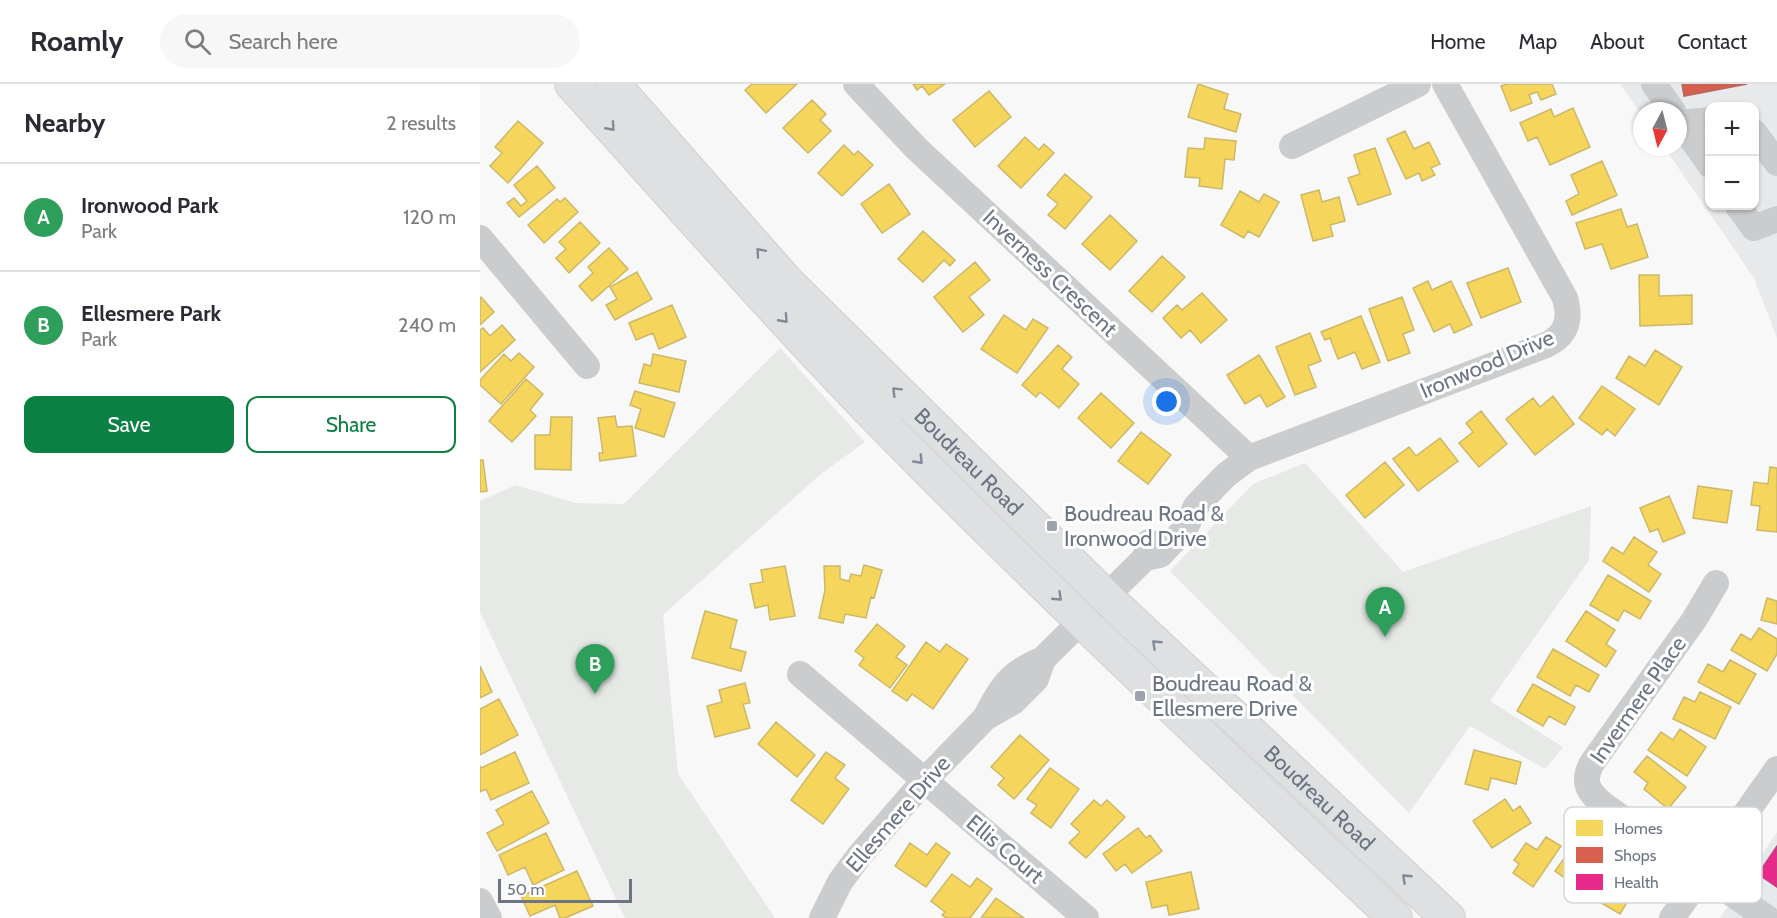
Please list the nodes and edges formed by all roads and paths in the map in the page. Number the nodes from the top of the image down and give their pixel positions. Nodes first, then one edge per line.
1 (572, 84) edge
2 (614, 84) edge
3 (856, 84) edge
4 (1418, 84) edge
5 (1445, 84) edge
6 (1654, 84) edge
7 (1666, 102) edge
8 (1687, 119) edge
9 (1705, 120) edge
10 (1687, 132) edge
11 (1292, 146) dead end
12 (1705, 158) edge
13 (1741, 210) edge
14 (1777, 219) edge
15 (480, 238) edge
16 (587, 366) dead end
17 (1248, 458) junction
18 (1716, 583) dead end
19 (1106, 597) junction
20 (1082, 620) junction
21 (800, 674) dead end
22 (1777, 769) edge
23 (924, 781) junction
24 (1607, 807) edge
25 (1750, 807) edge
26 (480, 901) edge
27 (1683, 903) edge
28 (1745, 903) edge
29 (489, 918) edge
30 (822, 918) edge
31 (1086, 918) edge
32 (1395, 918) edge
33 (1448, 918) edge
34 (1672, 918) edge
35 (1767, 918) edge

1 -> 20 main road, Boudreau Road
19 -> 2 main road, Boudreau Road
3 - 17 street, Inverness Crescent
4 - 11 street
5 - 17 street, Ironwood Drive
6 - 7 street
8 - 9 street
10 - 12 street
13 - 14 street
15 - 16 street
17 - 19 street, Ironwood Drive
18 - 24 street, Invermere Place
19 - 20 street, Ironwood Drive
33 -> 19 main road, Boudreau Road
20 - 23 street, Ellesmere Drive
20 - 32 main road, Boudreau Road
21 - 23 street, Ellis Court
22 - 25 street
23 - 30 street, Ellesmere Drive
23 - 31 street, Ellis Court
26 - 29 street
27 - 34 street
28 - 35 street

